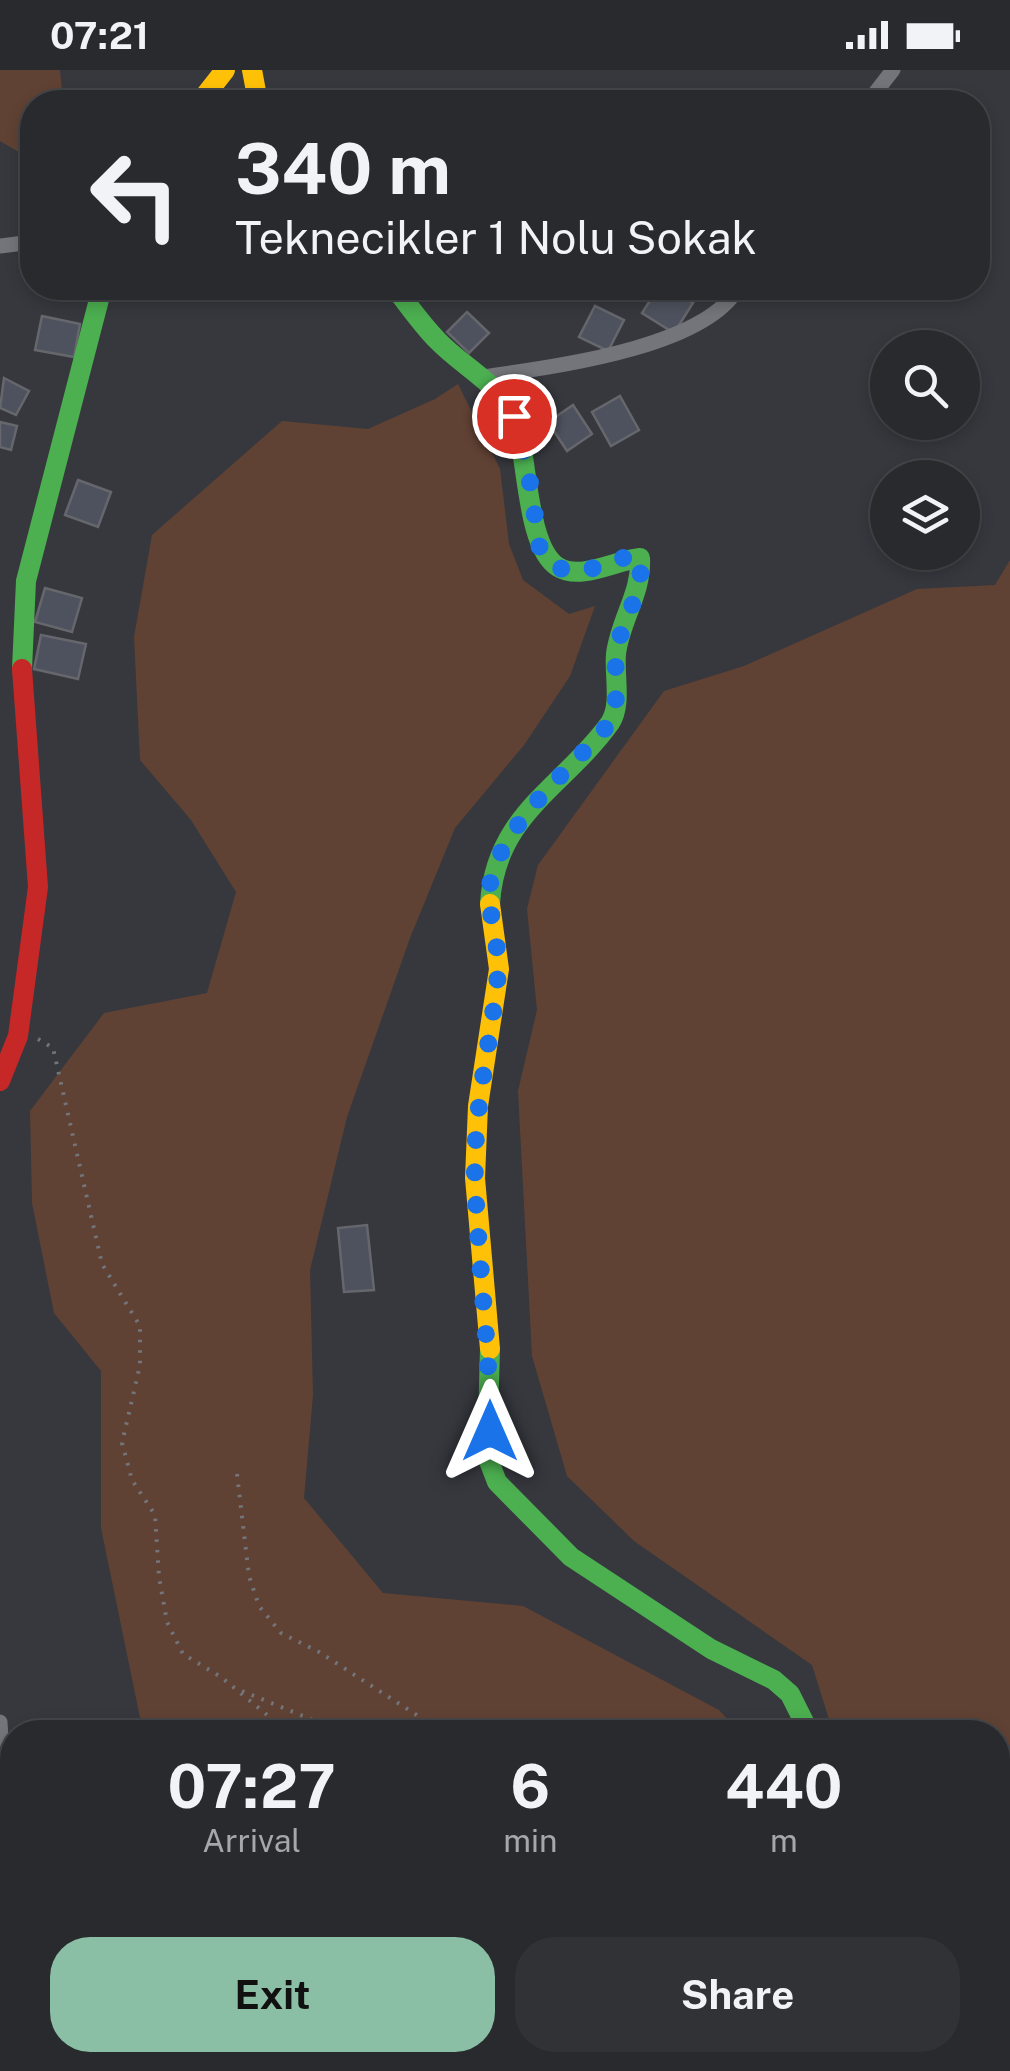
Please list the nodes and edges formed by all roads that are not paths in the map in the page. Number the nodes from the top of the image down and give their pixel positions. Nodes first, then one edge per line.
1 (225, 70) edge
2 (209, 90) edge
3 (99, 300) edge
4 (405, 300) edge
5 (731, 300) edge
6 (484, 377) junction
7 (0, 1082) edge
8 (803, 1720) edge

1 - 2 street
3 - 7 street
4 - 6 street
5 - 6 street
6 - 8 street

